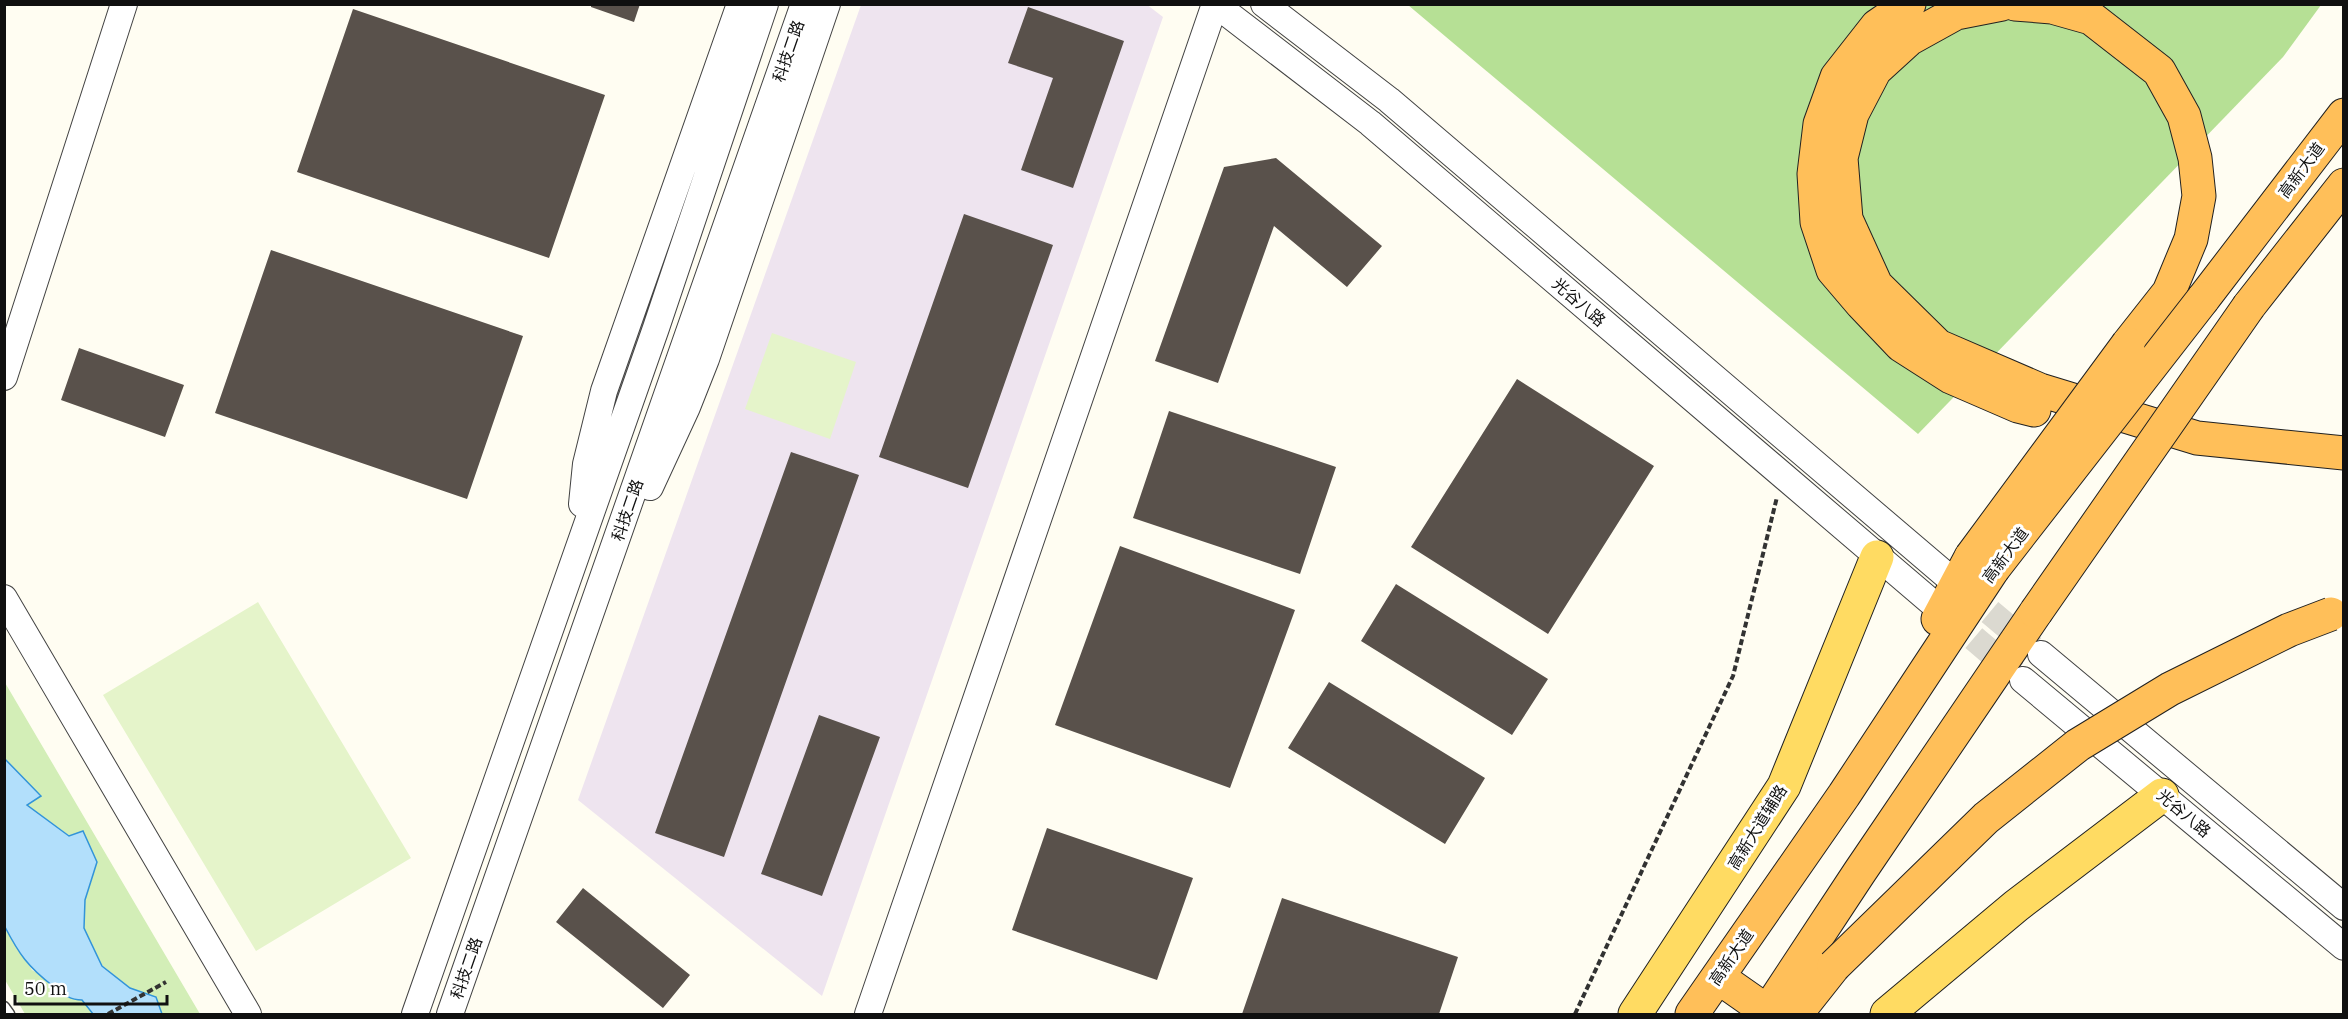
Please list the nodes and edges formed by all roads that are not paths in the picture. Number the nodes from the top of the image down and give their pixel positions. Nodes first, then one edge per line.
1 (124, 4) edge
2 (740, 4) edge
3 (765, 4) edge
4 (804, 4) edge
5 (827, 4) edge
6 (1264, 4) edge
7 (1909, 4) edge
8 (2002, 4) edge
9 (2015, 4) edge
10 (1215, 5) edge
11 (2343, 115) edge
12 (2343, 185) edge
13 (4, 377) edge
14 (2343, 453) edge
15 (2343, 473) edge
16 (577, 548) junction
17 (1877, 557) junction
18 (611, 558) junction
19 (1970, 567) junction
20 (4, 598) edge
21 (1937, 608) tunnel mouth
22 (2337, 611) edge
23 (2041, 654) tunnel mouth
24 (2023, 680) tunnel mouth
25 (2162, 795) junction
26 (2343, 907) edge
27 (2343, 947) edge
28 (1718, 977) junction
29 (4, 1007) edge
30 (9, 1014) edge
31 (248, 1014) edge
32 (415, 1014) edge
33 (450, 1014) edge
34 (868, 1014) edge
35 (1635, 1014) edge
36 (1692, 1014) edge
37 (1776, 1014) edge
38 (1887, 1014) edge

1 - 13 street
2 - 16 street
3 - 16 street, 科技二路
4 - 18 street, 科技二路
5 - 18 street
6 - 19 street, 光谷八路
7 - 15 highway
8 - 14 highway
9 - 19 highway, bridge
10 - 17 street, 光谷八路
10 - 34 street
11 - 19 highway, 高新大道, bridge
12 - 37 highway, bridge
16 - 32 street, 科技二路
17 - 21 street, 光谷八路
17 - 35 main road, 高新大道辅路
18 - 33 street, 科技二路
19 - 28 highway, 高新大道
20 - 31 street
22 - 37 highway, bridge
23 - 26 street, 光谷八路
24 - 25 street, 光谷八路
25 - 27 street, 光谷八路
25 - 38 main road
28 - 36 highway, 高新大道
28 - 37 highway
29 - 30 lane

